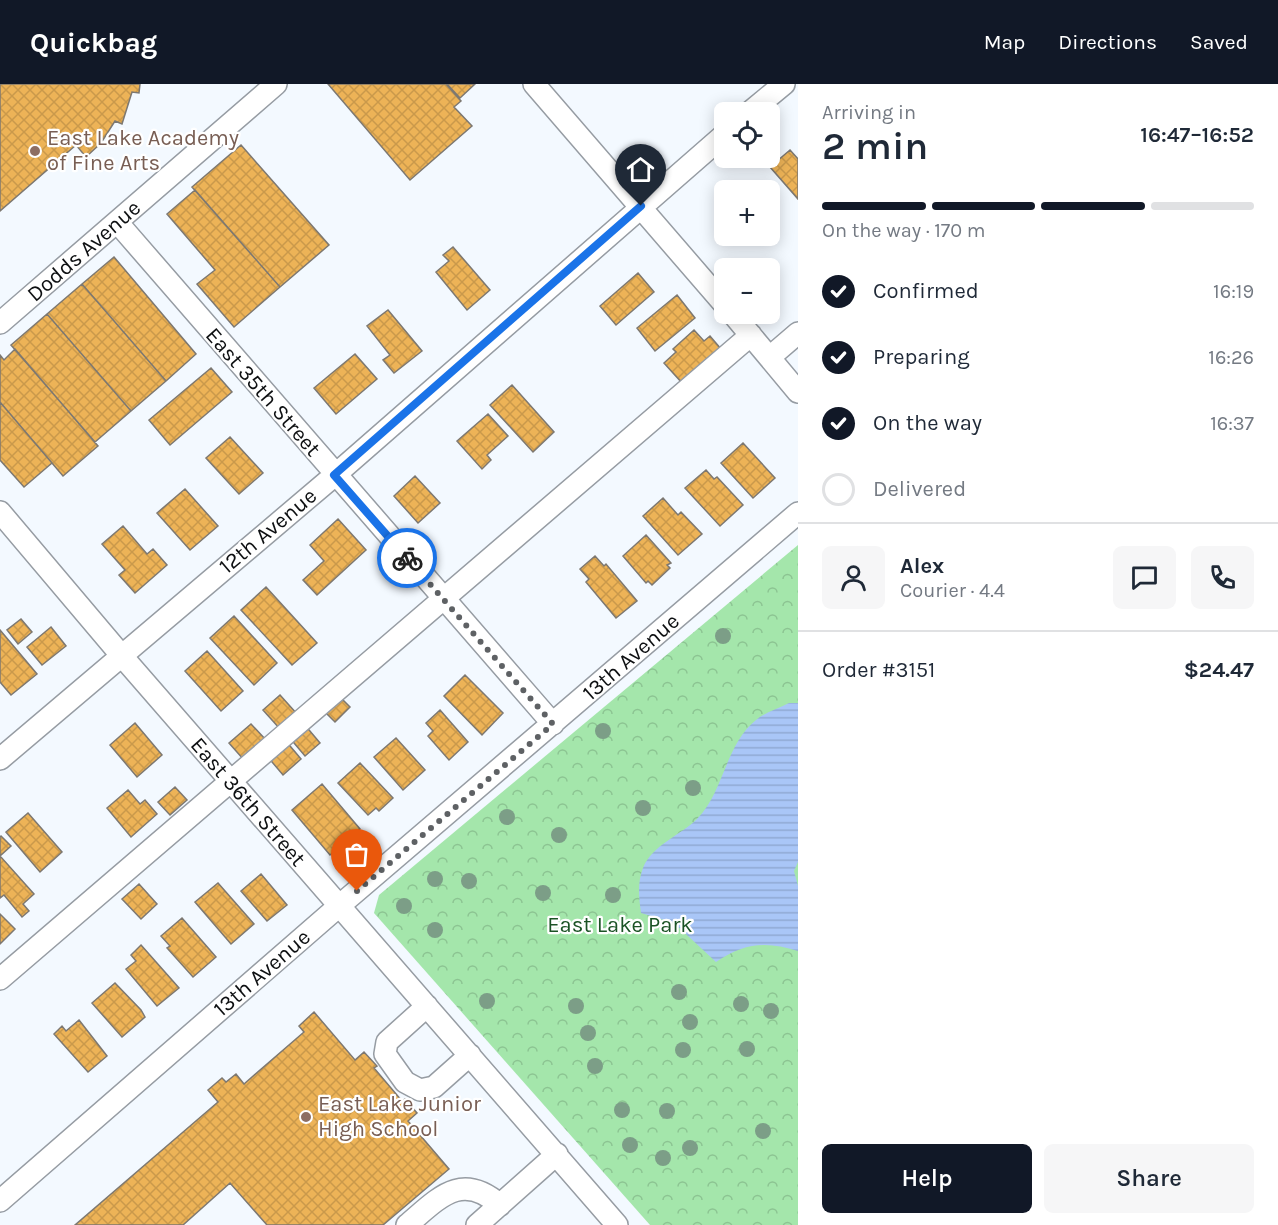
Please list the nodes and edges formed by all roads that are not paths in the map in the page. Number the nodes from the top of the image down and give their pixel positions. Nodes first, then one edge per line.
1 (276, 84) edge
2 (534, 84) edge
3 (784, 84) edge
4 (762, 102) edge
5 (714, 144) edge
6 (641, 206) junction
7 (117, 222) junction
8 (714, 292) edge
9 (0, 323) edge
10 (742, 324) edge
11 (798, 333) edge
12 (751, 335) junction
13 (770, 357) junction
14 (798, 392) edge
15 (334, 475) junction
16 (0, 512) edge
17 (798, 513) edge
18 (442, 598) junction
19 (121, 655) junction
20 (553, 724) junction
21 (0, 759) edge
22 (231, 782) junction
23 (339, 906) junction
24 (0, 979) edge
25 (427, 1006) junction
26 (470, 1055) junction
27 (557, 1154) junction
28 (0, 1201) edge
29 (500, 1204) junction
30 (407, 1225) edge
31 (477, 1225) edge
32 (617, 1225) edge

1 - 7 street, Dodds Avenue
2 - 6 street
3 - 4 street
5 - 6 street, 12th Avenue
6 - 8 street
6 - 15 street, 12th Avenue
7 - 9 street, Dodds Avenue
7 - 15 street, East 35th Street
10 - 12 street
11 - 13 street
12 - 13 street
12 - 18 street
13 - 14 street
15 - 18 street, East 35th Street
15 - 19 street, 12th Avenue
16 - 19 street, East 36th Street
17 - 20 street, 13th Avenue
18 - 20 street, East 35th Street
18 - 22 street
19 - 21 street, 12th Avenue
19 - 22 street, East 36th Street
20 - 23 street, 13th Avenue
22 - 23 street, East 36th Street
22 - 24 street
23 - 25 street, East 36th Street
23 - 28 street, 13th Avenue
25 - 26 street, East 36th Street
25 - 26 street
26 - 27 street, East 36th Street
27 - 29 street
27 - 32 street, East 36th Street
29 - 30 street
29 - 31 street

